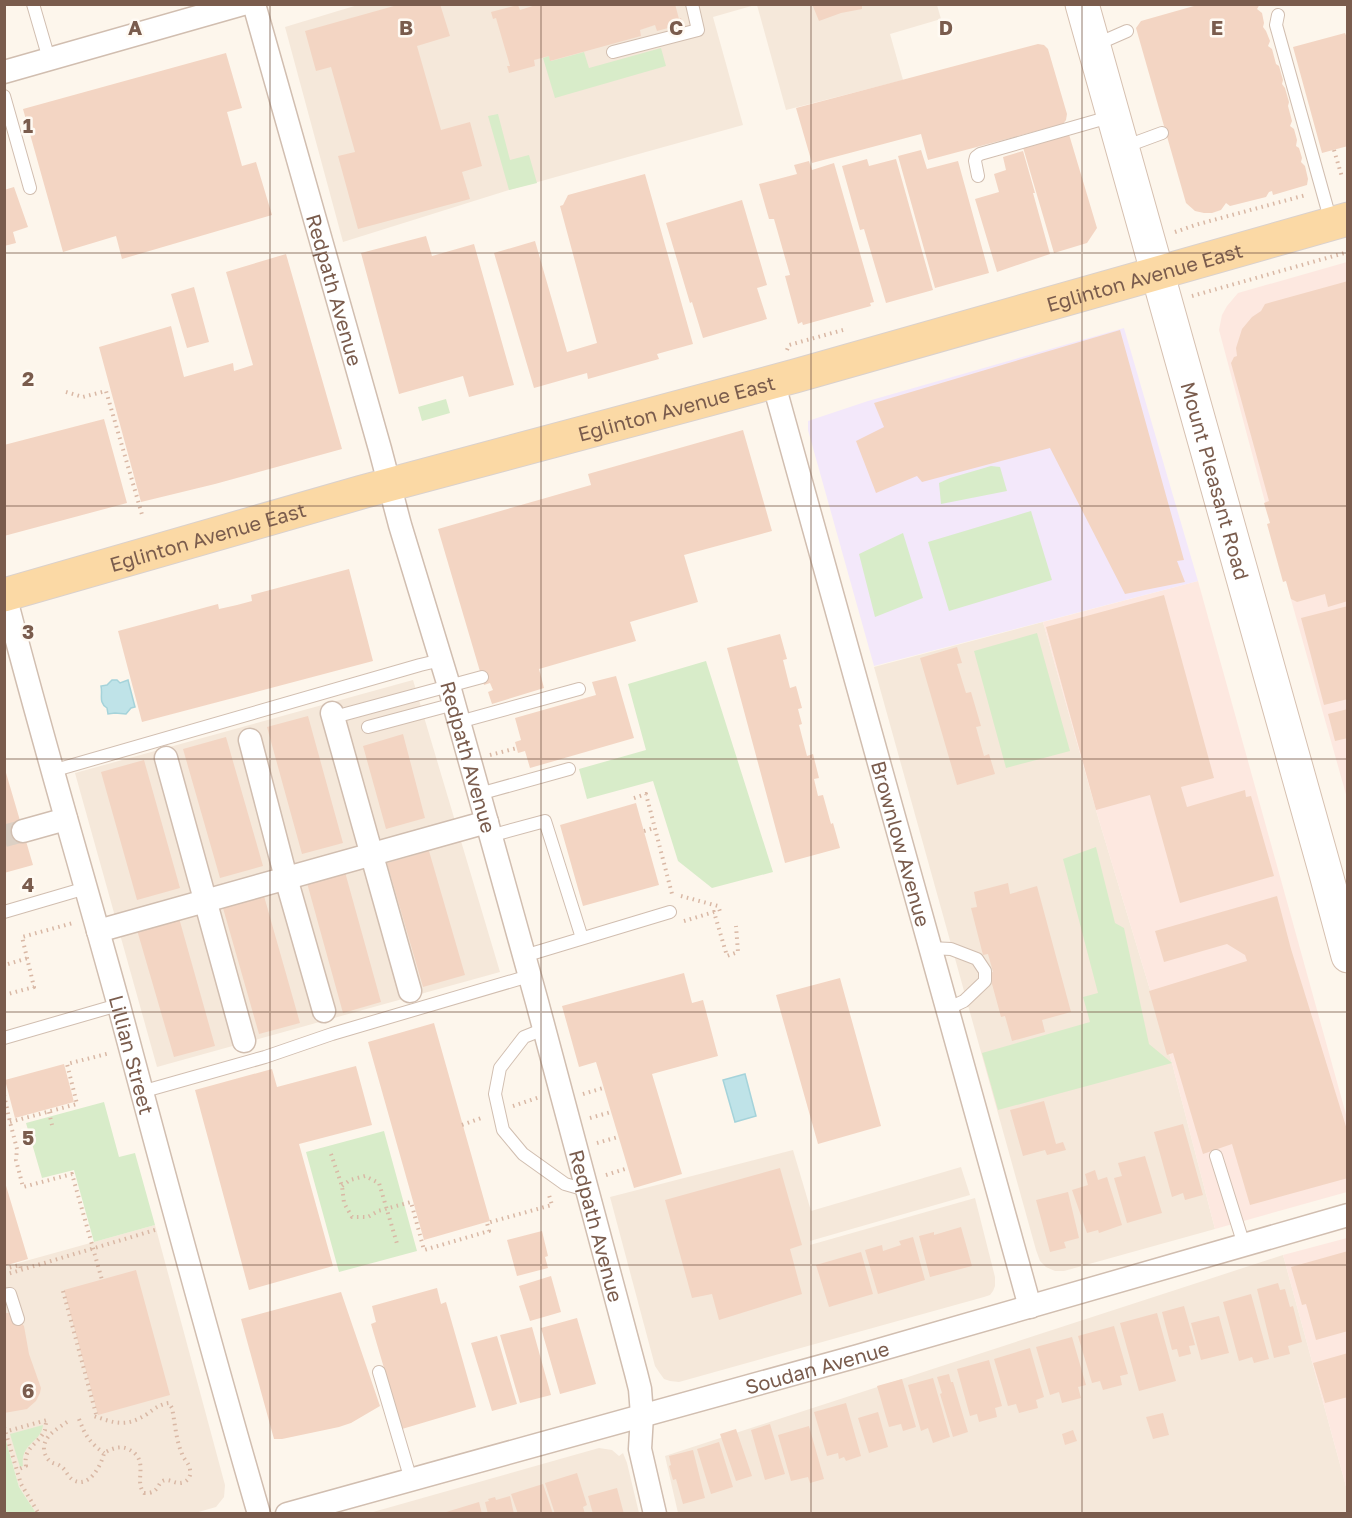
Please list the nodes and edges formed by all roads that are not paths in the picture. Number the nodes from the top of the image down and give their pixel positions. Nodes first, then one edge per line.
1 (33, 4) edge
2 (243, 4) edge
3 (254, 4) edge
4 (692, 4) edge
5 (1082, 4) edge
6 (1278, 15) dead end
7 (1127, 31) dead end
8 (1093, 45) junction
9 (613, 52) dead end
10 (49, 59) junction
11 (4, 72) edge
12 (4, 96) edge
13 (1114, 116) junction
14 (1162, 133) dead end
15 (1123, 147) junction
16 (978, 176) dead end
17 (30, 188) dead end
18 (1340, 222) edge
19 (1158, 273) junction
20 (773, 381) junction
21 (390, 485) junction
22 (5, 595) edge
23 (441, 660) junction
24 (482, 677) dead end
25 (579, 689) dead end
26 (454, 704) junction
27 (335, 715) joint
28 (368, 727) dead end
29 (250, 740) dead end
30 (166, 758) dead end
31 (569, 769) dead end
32 (52, 771) junction
33 (479, 794) junction
34 (66, 819) junction
35 (488, 829) junction
36 (23, 831) tunnel mouth
37 (371, 854) junction
38 (286, 878) junction
39 (86, 888) junction
40 (205, 901) junction
41 (4, 912) edge
42 (668, 912) road end
43 (98, 931) junction
44 (582, 938) junction
45 (930, 948) junction
46 (1347, 956) edge
47 (527, 966) junction
48 (410, 991) dead end
49 (118, 1005) junction
50 (947, 1009) junction
51 (324, 1011) dead end
52 (544, 1029) junction
53 (4, 1038) edge
54 (244, 1041) dead end
55 (141, 1092) junction
56 (1216, 1156) dead end
57 (593, 1184) junction
58 (1347, 1215) edge
59 (1244, 1245) junction
60 (4, 1295) edge
61 (1030, 1307) junction
62 (18, 1319) dead end
63 (379, 1371) dead end
64 (642, 1415) junction
65 (411, 1480) junction
66 (259, 1514) edge
67 (287, 1514) edge
68 (655, 1514) edge

1 - 10 lane
2 - 10 street
3 - 21 street, Redpath Avenue
4 - 9 lane
5 - 8 main road, Mount Pleasant Road
6 - 18 lane
7 - 8 lane
8 - 13 main road, Mount Pleasant Road
10 - 11 street
12 - 17 lane
13 - 15 main road, Mount Pleasant Road
13 - 16 lane
14 - 15 lane
15 - 19 main road, Mount Pleasant Road
18 - 19 main road, Eglinton Avenue East
19 - 20 main road, Eglinton Avenue East
19 - 46 main road, Mount Pleasant Road
20 - 21 main road, Eglinton Avenue East
20 - 45 street, Brownlow Avenue
21 - 22 main road, Eglinton Avenue East
21 - 23 street, Redpath Avenue
22 - 32 street, Lillian Street
23 - 26 street, Redpath Avenue
23 - 32 lane
24 - 26 lane
25 - 26 lane
26 - 27 lane
26 - 28 lane
26 - 33 street, Redpath Avenue
27 - 37 street
29 - 38 street
30 - 40 street
31 - 33 lane
32 - 34 street, Lillian Street
33 - 35 street, Redpath Avenue
34 - 36 street
34 - 39 street, Lillian Street
35 - 37 street
35 - 44 lane
35 - 47 street, Redpath Avenue
37 - 38 street
37 - 48 street
38 - 40 street
38 - 51 street
39 - 41 lane
39 - 43 street, Lillian Street
40 - 43 street
40 - 54 street
42 - 44 lane
43 - 49 street, Lillian Street
44 - 47 lane
45 - 50 street, Brownlow Avenue
45 - 50 lane
47 - 52 street, Redpath Avenue
47 - 55 lane
49 - 53 lane
49 - 55 street, Lillian Street
50 - 61 street, Brownlow Avenue
52 - 57 street, Redpath Avenue
52 - 57 lane
55 - 66 street, Lillian Street
56 - 59 lane
57 - 64 street, Redpath Avenue
58 - 59 street, Soudan Avenue
59 - 61 street, Soudan Avenue
60 - 62 lane
61 - 64 street, Soudan Avenue
63 - 65 lane
64 - 65 street, Soudan Avenue
64 - 68 street, Redpath Avenue
65 - 67 street, Soudan Avenue

